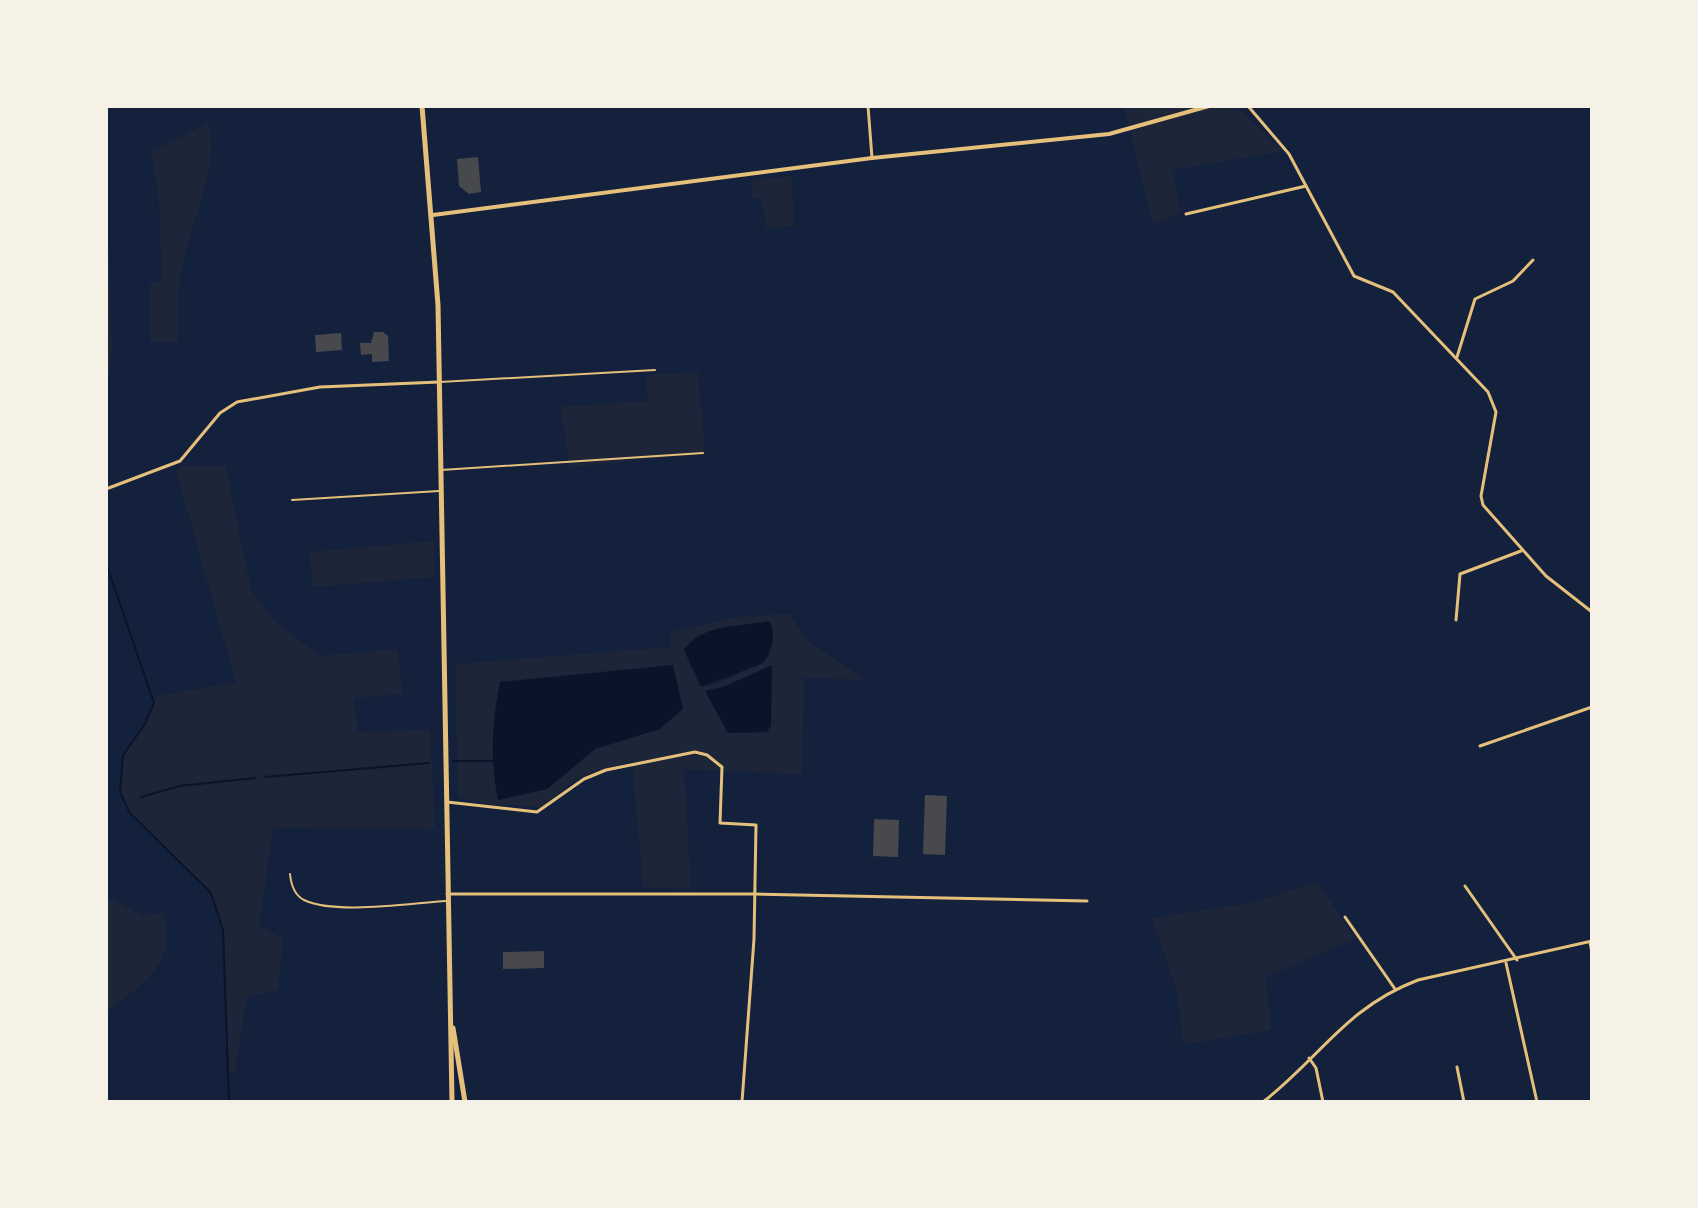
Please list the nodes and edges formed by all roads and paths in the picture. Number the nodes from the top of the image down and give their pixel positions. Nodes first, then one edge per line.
1 (422, 106) edge
2 (868, 106) edge
3 (1209, 106) edge
4 (1248, 106) edge
5 (872, 158) junction
6 (1306, 186) junction
7 (1186, 214) dead end
8 (433, 215) junction
9 (1533, 260) dead end
10 (1457, 357) junction
11 (655, 370) dead end
12 (439, 382) junction
13 (703, 453) dead end
14 (440, 470) junction
15 (106, 489) edge
16 (441, 490) junction
17 (292, 500) dead end
18 (1521, 551) junction
19 (1592, 612) edge
20 (1456, 620) dead end
21 (1592, 707) edge
22 (1480, 746) dead end
23 (445, 802) junction
24 (290, 874) dead end
25 (1465, 886) dead end
26 (755, 894) junction
27 (446, 897) junction
28 (1087, 901) dead end
29 (1345, 917) dead end
30 (1591, 941) edge
31 (1592, 953) edge
32 (1517, 960) junction
33 (1506, 963) junction
34 (1395, 989) junction
35 (451, 1019) junction
36 (1309, 1058) junction
37 (1457, 1067) dead end
38 (452, 1102) edge
39 (465, 1102) edge
40 (742, 1102) edge
41 (1263, 1102) edge
42 (1323, 1102) edge
43 (1464, 1102) edge
44 (1537, 1102) edge

1 - 8 highway
2 - 5 street
3 - 5 street
4 - 6 street
5 - 8 street
6 - 7 street
6 - 10 street
8 - 12 highway
9 - 10 street
10 - 18 street
11 - 12 lane
12 - 14 highway
12 - 15 street
13 - 14 lane
14 - 16 highway
16 - 17 lane
16 - 23 highway
18 - 19 street
18 - 20 street
21 - 22 street
23 - 26 street
23 - 27 highway
24 - 27 lane
25 - 32 street
26 - 27 street
26 - 28 street
26 - 40 street
27 - 35 highway
29 - 34 street
30 - 31 street
30 - 32 street
32 - 33 street
33 - 34 street
33 - 44 street
34 - 36 street
35 - 38 highway
35 - 39 highway
36 - 41 street
36 - 42 street
37 - 43 street

